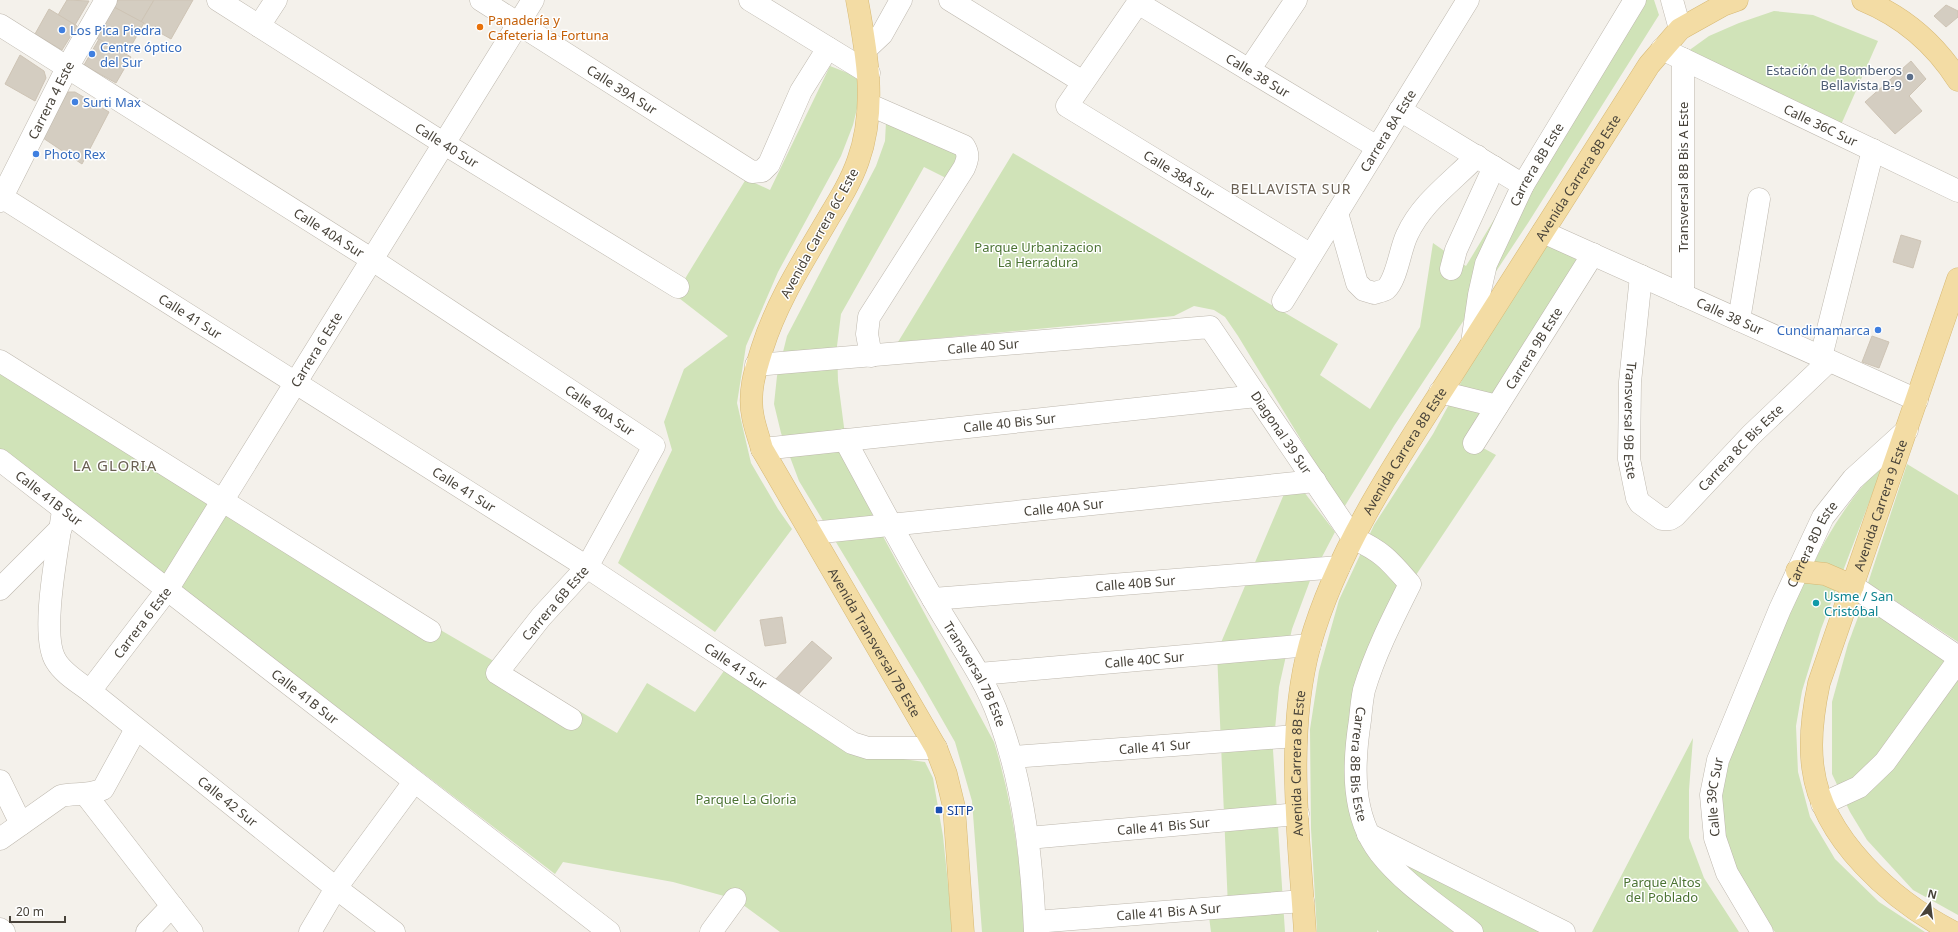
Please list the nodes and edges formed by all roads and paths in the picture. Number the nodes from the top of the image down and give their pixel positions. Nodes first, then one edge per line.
1 (106, 0) edge
2 (218, 0) edge
3 (276, 0) edge
4 (481, 0) edge
5 (533, 0) edge
6 (750, 0) edge
7 (858, 0) edge
8 (900, 0) edge
9 (950, 0) edge
10 (1296, 0) edge
11 (1468, 0) edge
12 (1636, 0) edge
13 (1672, 0) edge
14 (1737, 0) edge
15 (1863, 0) edge
16 (1139, 2) edge
17 (518, 24) junction
18 (0, 25) edge
19 (259, 26) junction
20 (1680, 29) junction
21 (828, 48) junction
22 (866, 49) junction
23 (1662, 49) junction
24 (1683, 59) junction
25 (67, 68) junction
26 (1249, 70) junction
27 (869, 73) junction
28 (1958, 80) edge
29 (1083, 82) junction
30 (870, 105) junction
31 (1400, 110) junction
32 (443, 143) junction
33 (1377, 147) junction
34 (1874, 150) junction
35 (1485, 161) junction
36 (1523, 185) junction
37 (1958, 190) edge
38 (0, 198) edge
39 (1759, 199) dead end
40 (1337, 213) junction
41 (1543, 232) junction
42 (1593, 254) junction
43 (1311, 255) junction
44 (371, 259) junction
45 (1451, 269) dead end
46 (1641, 276) junction
47 (1958, 280) edge
48 (678, 287) dead end
49 (1683, 295) junction
50 (1282, 301) dead end
51 (1739, 320) junction
52 (1210, 327) joint
53 (1472, 343) junction
54 (872, 356) junction
55 (1825, 359) junction
56 (0, 361) edge
57 (756, 365) junction
58 (294, 383) junction
59 (1440, 392) junction
60 (1257, 396) junction
61 (1917, 400) junction
62 (1497, 406) junction
63 (1907, 430) junction
64 (845, 440) junction
65 (1474, 443) dead end
66 (654, 446) joint
67 (762, 449) junction
68 (0, 460) edge
69 (1315, 481) junction
70 (222, 500) junction
71 (1649, 511) joint
72 (62, 519) junction
73 (892, 525) junction
74 (812, 533) junction
75 (1353, 538) junction
76 (587, 567) junction
77 (1339, 568) junction
78 (1797, 570) junction
79 (1853, 586) junction
80 (0, 589) edge
81 (166, 590) junction
82 (933, 599) junction
83 (430, 631) dead end
84 (1310, 645) junction
85 (1958, 657) edge
86 (1958, 661) edge
87 (979, 674) junction
88 (1749, 681) joint
89 (90, 691) junction
90 (571, 719) dead end
91 (136, 729) junction
92 (1296, 736) junction
93 (936, 748) junction
94 (1013, 757) junction
95 (0, 781) edge
96 (414, 782) junction
97 (86, 795) junction
98 (1822, 804) junction
99 (1298, 814) junction
100 (21, 824) junction
101 (1367, 833) junction
102 (1028, 838) junction
103 (0, 839) edge
104 (336, 888) junction
105 (735, 899) dead end
106 (1303, 901) junction
107 (172, 906) junction
108 (1035, 927) edge
109 (0, 929) edge
110 (4, 932) edge
111 (147, 932) edge
112 (192, 932) edge
113 (310, 932) edge
114 (394, 932) edge
115 (609, 932) edge
116 (711, 932) edge
117 (963, 932) edge
118 (1305, 932) edge
119 (1472, 932) edge
120 (1564, 932) edge
121 (1762, 932) edge
122 (1953, 932) edge

1 - 25 street, Carrera 4 Este
2 - 19 street, Calle 40 Sur
3 - 19 street
4 - 17 street, Calle 39A Sur
5 - 17 street, Carrera 6 Este
6 - 21 street
7 - 22 main road, Avenida Carrera 6C Este
8 - 22 street
9 - 29 street
10 - 26 street
11 - 31 street, Carrera 8A Este
12 - 36 street, Carrera 8B Este
13 - 20 street
14 - 20 main road, Avenida Carrera 8B Este
15 - 28 main road
16 - 26 street, Calle 38 Sur
16 - 29 street
17 - 21 street, Calle 39A Sur
17 - 32 street, Carrera 6 Este
18 - 25 street, Calle 40A Sur
19 - 32 street, Calle 40 Sur
20 - 23 main road, Avenida Carrera 8B Este
21 - 27 street
22 - 27 main road, Avenida Carrera 6C Este
23 - 24 street, Calle 36C Sur
23 - 41 main road, Avenida Carrera 8B Este
24 - 34 street, Calle 36C Sur
24 - 49 street, Transversal 8B Bis A Este
25 - 38 street, Carrera 4 Este
25 - 44 street, Calle 40A Sur
26 - 33 street, Calle 38 Sur
27 - 30 main road, Avenida Carrera 6C Este
29 - 43 street, Calle 38A Sur
30 - 54 street
30 - 57 main road, Avenida Carrera 6C Este
31 - 33 street, Carrera 8A Este
31 - 35 street
32 - 44 street, Carrera 6 Este
32 - 48 street, Calle 40 Sur
33 - 40 street, Carrera 8A Este
34 - 37 street, Calle 36C Sur
34 - 55 street
35 - 36 street
35 - 40 street
35 - 45 street
36 - 53 street, Carrera 8B Este
38 - 58 street, Calle 41 Sur
39 - 51 street
40 - 43 street, Carrera 8A Este
41 - 42 street, Calle 38 Sur
41 - 53 main road, Avenida Carrera 8B Este
42 - 46 street, Calle 38 Sur
42 - 62 street, Carrera 9B Este
43 - 50 street, Carrera 8A Este
44 - 58 street, Carrera 6 Este
44 - 66 street, Calle 40A Sur
46 - 49 street, Calle 38 Sur
46 - 71 street, Transversal 9B Este
47 - 61 main road, Avenida Carrera 9 Este
49 - 51 street, Calle 38 Sur
51 - 55 street, Calle 38 Sur
52 - 54 street, Calle 40 Sur
52 - 60 street, Diagonal 39 Sur
53 - 59 main road, Avenida Carrera 8B Este
54 - 57 street, Calle 40 Sur
55 - 61 street, Calle 38 Sur
55 - 71 street, Carrera 8C Bis Este
56 - 70 street
57 - 67 main road, Avenida Transversal 7B Este
58 - 70 street, Carrera 6 Este
58 - 76 street, Calle 41 Sur
59 - 62 street
59 - 75 main road, Avenida Carrera 8B Este
60 - 64 street, Calle 40 Bis Sur
60 - 69 street, Diagonal 39 Sur
61 - 63 main road, Avenida Carrera 9 Este
62 - 65 street, Carrera 9B Este
63 - 78 street, Carrera 8D Este
63 - 79 main road, Avenida Carrera 9 Este
64 - 67 street, Calle 40 Bis Sur
64 - 73 street, Transversal 7B Este
66 - 76 street, Carrera 6B Este
67 - 74 main road, Avenida Transversal 7B Este
68 - 72 street, Calle 41B Sur
69 - 73 street, Calle 40A Sur
69 - 75 street, Diagonal 39 Sur
70 - 81 street, Carrera 6 Este
70 - 83 street
72 - 80 street
72 - 81 street, Calle 41B Sur
72 - 89 street, Calle 42 Sur
73 - 74 street, Calle 40A Sur
73 - 82 street, Transversal 7B Este
74 - 93 main road, Avenida Transversal 7B Este
75 - 77 main road, Avenida Carrera 8B Este
75 - 101 street, Carrera 8B Bis Este
76 - 90 street, Carrera 6B Este
76 - 93 street, Calle 41 Sur
77 - 82 street, Calle 40B Sur
77 - 84 main road, Avenida Carrera 8B Este
78 - 79 main road
78 - 88 street, Carrera 8D Este
79 - 85 street
79 - 98 main road, Avenida Carrera 9 Este
81 - 89 street, Carrera 6 Este
81 - 96 street, Calle 41B Sur
82 - 87 street, Transversal 7B Este
84 - 87 street, Calle 40C Sur
84 - 92 main road, Avenida Carrera 8B Este
86 - 98 street
87 - 94 street, Transversal 7B Este
88 - 121 street, Calle 39C Sur
89 - 91 street, Calle 42 Sur
91 - 97 street
91 - 104 street, Calle 42 Sur
92 - 94 street, Calle 41 Sur
92 - 99 main road, Avenida Carrera 8B Este
93 - 117 main road, Avenida Transversal 7B Este
94 - 102 street, Transversal 7B Este
95 - 100 street
96 - 104 street
96 - 115 street, Calle 41B Sur
97 - 100 street
97 - 107 street
98 - 122 main road, Avenida Carrera 9 Este
99 - 102 street, Calle 41 Bis Sur
99 - 106 main road, Avenida Carrera 8B Este
100 - 103 street
101 - 119 street
101 - 120 street
102 - 108 street, Transversal 7B Este
104 - 113 street
104 - 114 street, Calle 42 Sur
105 - 116 street
106 - 108 street, Calle 41 Bis A Sur
106 - 118 main road, Avenida Carrera 8B Este
107 - 111 street
107 - 112 street
109 - 110 street

